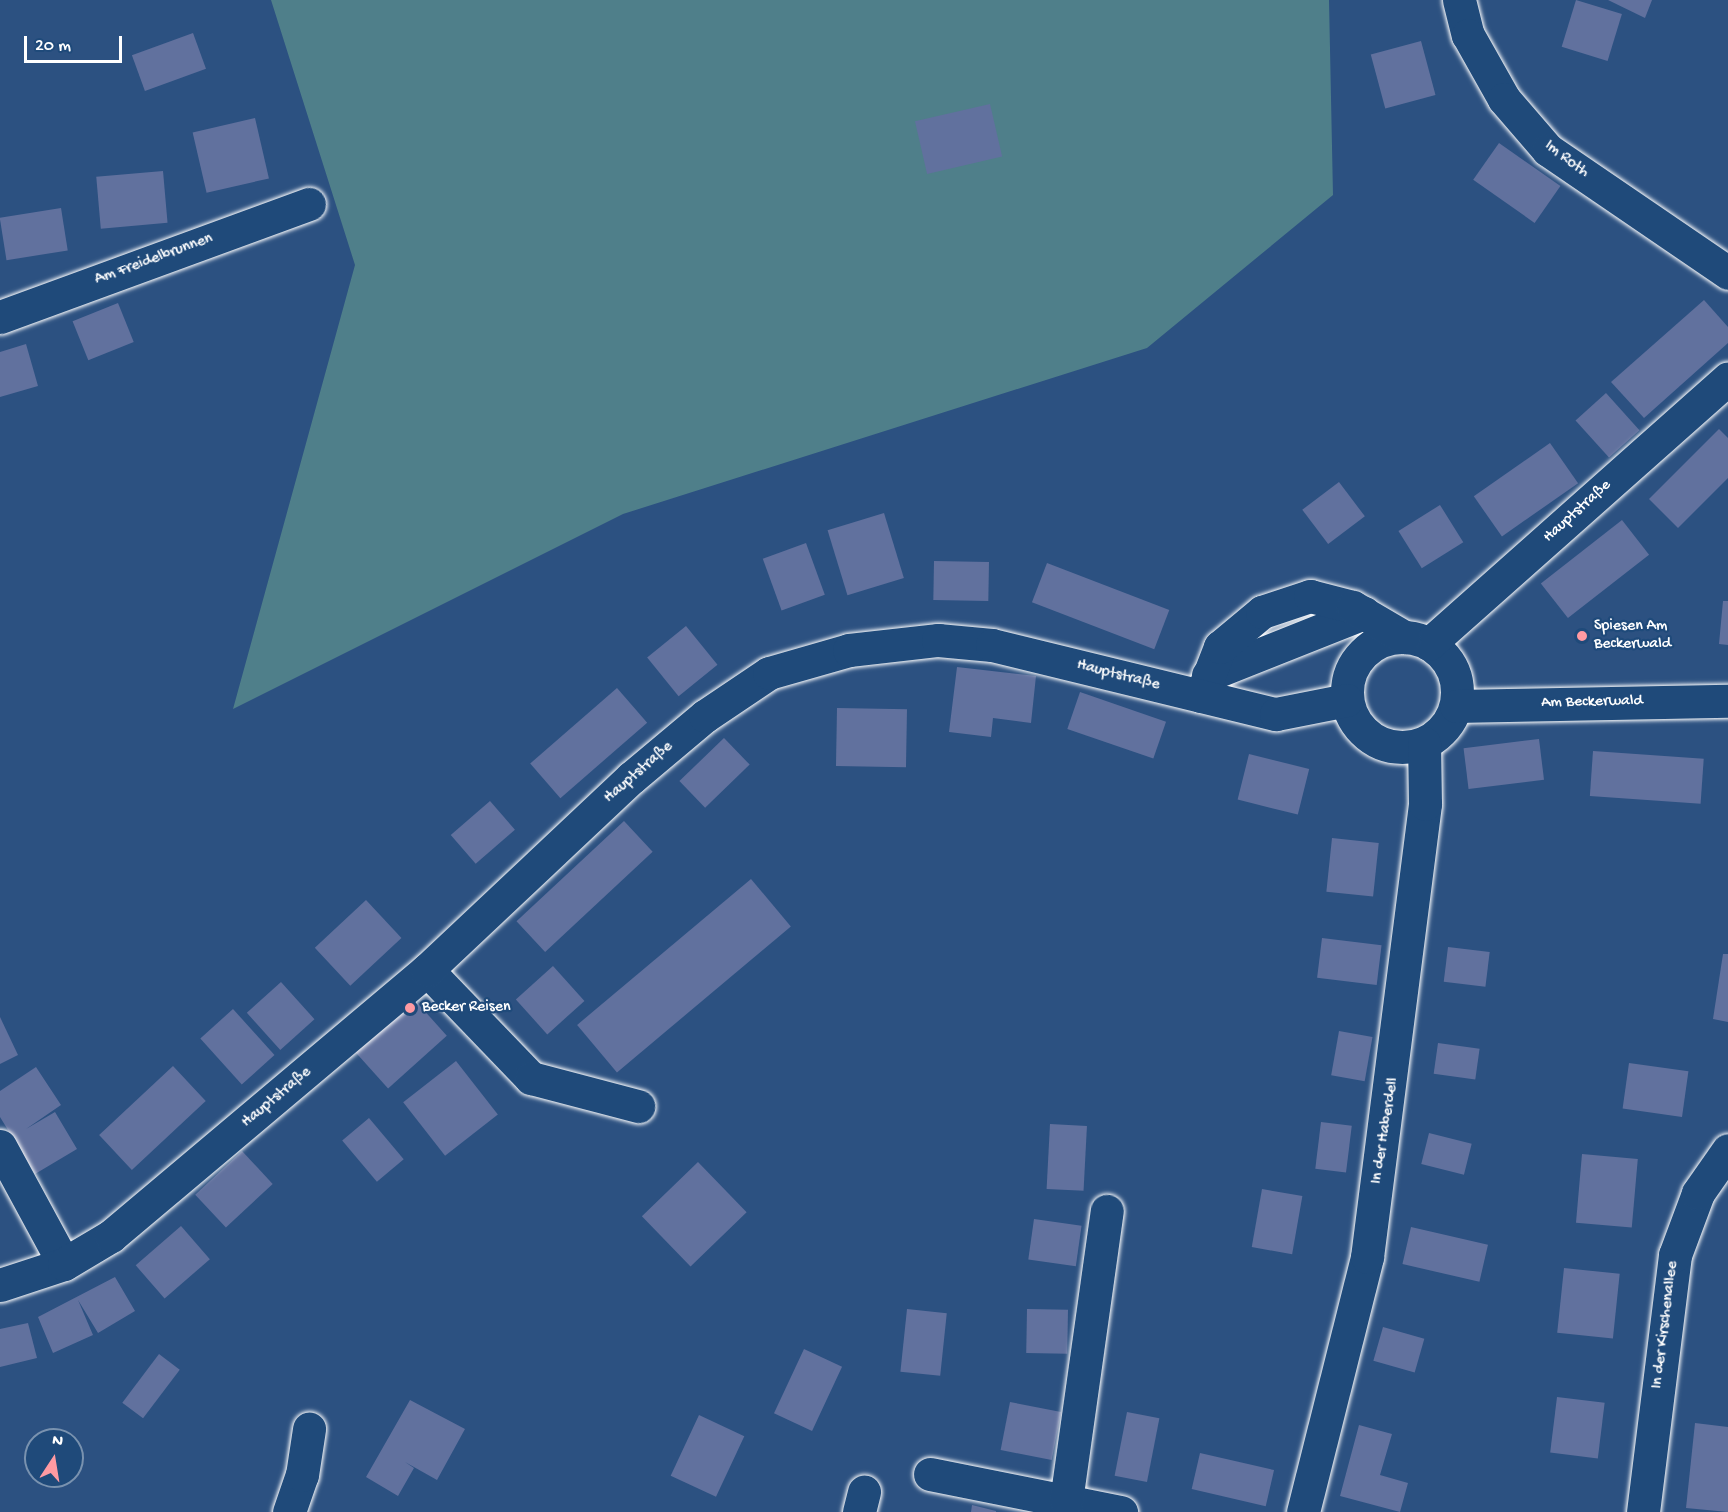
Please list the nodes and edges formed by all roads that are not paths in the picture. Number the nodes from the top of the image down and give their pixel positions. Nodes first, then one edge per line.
1 (1459, 0) edge
2 (309, 204) dead end
3 (1728, 273) edge
4 (0, 317) edge
5 (1728, 379) edge
6 (1416, 641) junction
7 (1205, 686) junction
8 (1347, 700) junction
9 (1728, 701) edge
10 (1456, 706) junction
11 (1424, 743) junction
12 (426, 970) junction
13 (638, 1106) dead end
14 (0, 1146) edge
15 (1728, 1150) edge
16 (1107, 1211) dead end
17 (64, 1264) junction
18 (0, 1285) edge
19 (309, 1429) dead end
20 (930, 1474) dead end
21 (1066, 1501) junction
22 (290, 1512) edge
23 (1121, 1512) edge
24 (1303, 1512) edge
25 (1643, 1512) edge

1 - 3 street, Im Roth
2 - 4 street, Am Freidelbrunnen
5 - 6 street, Hauptstraße
6 - 7 street
6 - 8 street, Hauptstraße
6 - 10 street
7 - 8 street, Hauptstraße
7 - 12 street, Hauptstraße
8 - 11 street
9 - 10 street, Am Beckerwald
10 - 11 street
11 - 24 street, In der Haberdell
12 - 13 street
12 - 17 street, Hauptstraße
14 - 17 street
15 - 25 street, In der Kirschenallee
16 - 21 street
17 - 18 street, Hauptstraße
19 - 22 street
20 - 21 street
21 - 23 street

